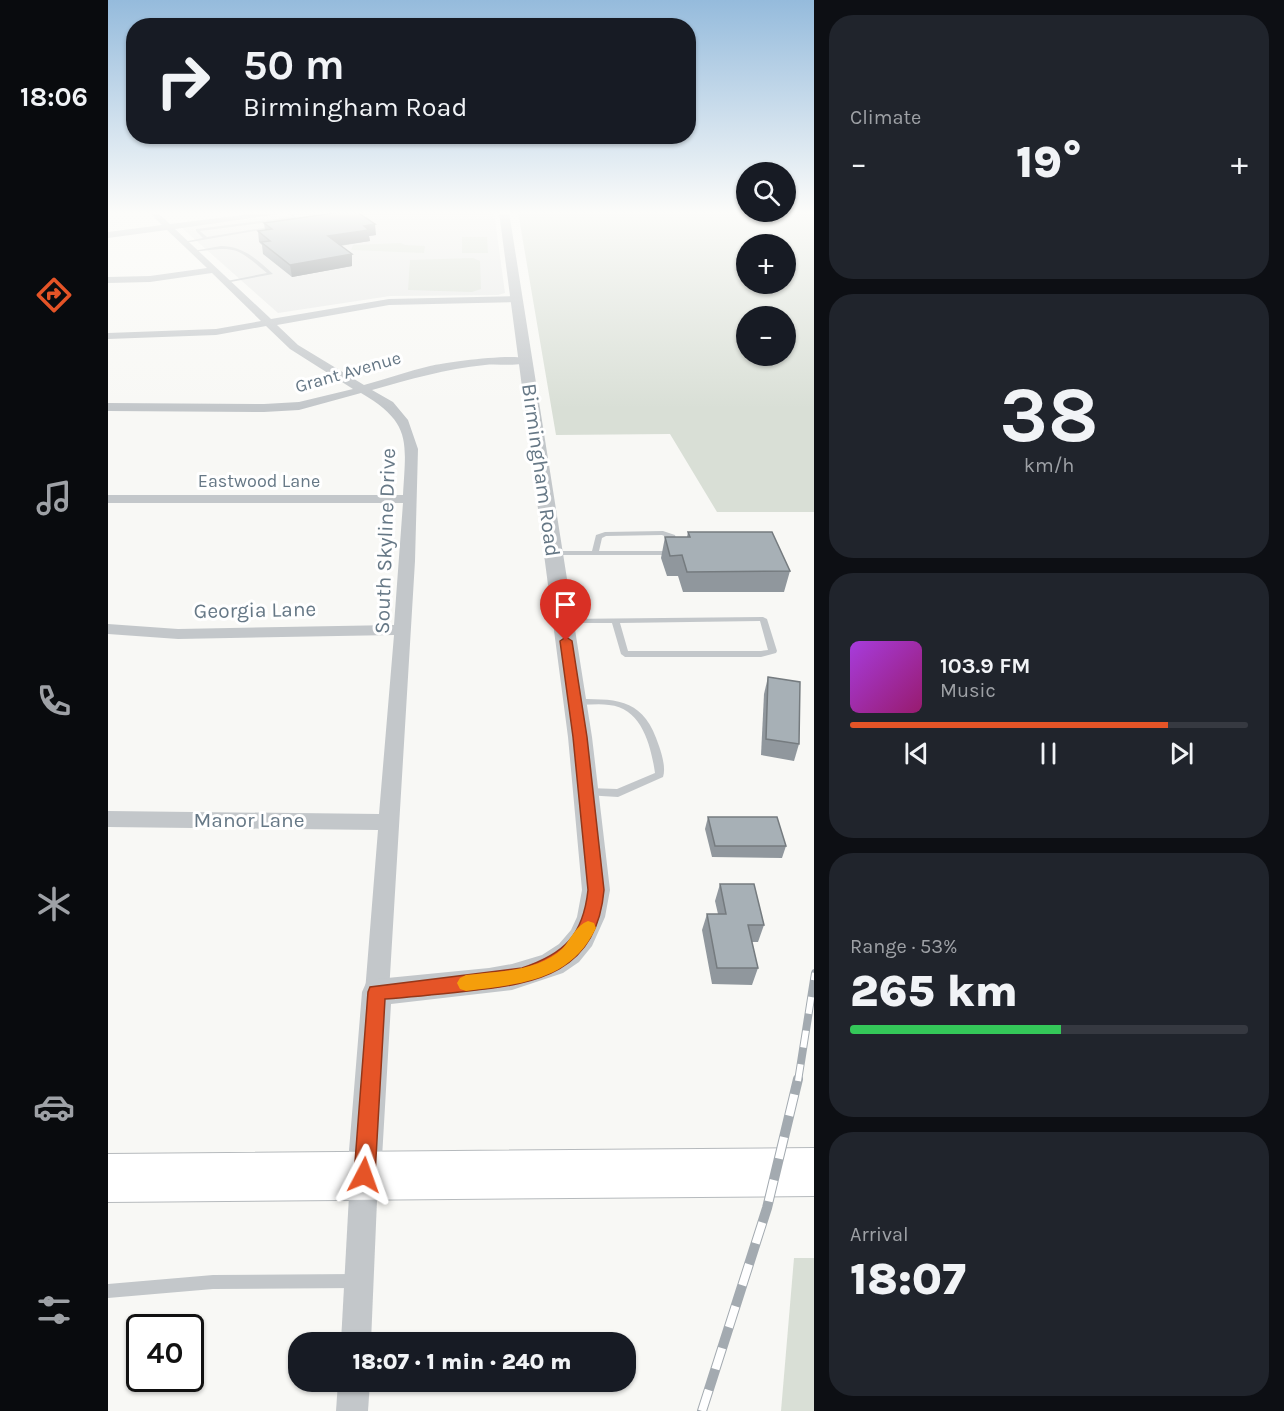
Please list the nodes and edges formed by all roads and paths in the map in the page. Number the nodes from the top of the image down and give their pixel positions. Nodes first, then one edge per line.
1 (160, 278) edge
2 (223, 278) edge
3 (250, 278) edge
4 (513, 278) edge
5 (108, 280) edge
6 (227, 282) junction
7 (516, 299) junction
8 (270, 323) junction
9 (108, 336) edge
10 (525, 360) junction
11 (363, 389) junction
12 (108, 408) edge
13 (108, 499) edge
14 (409, 500) junction
15 (595, 552) junction
16 (553, 553) junction
17 (563, 621) junction
18 (615, 621) junction
19 (108, 629) edge
20 (402, 630) junction
21 (575, 702) junction
22 (585, 792) junction
23 (108, 819) edge
24 (389, 822) junction
25 (377, 992) junction
26 (814, 1172) edge
27 (364, 1175) junction
28 (108, 1178) edge
29 (359, 1281) junction
30 (108, 1291) edge
31 (356, 1332) edge
32 (353, 1392) edge
33 (352, 1411) edge

1 - 5 street
2 - 6 street, South Skyline Drive
3 - 6 lane
4 - 7 street, Birmingham Road
6 - 8 street, South Skyline Drive
7 - 8 street
7 - 10 street, Birmingham Road
8 - 9 street
8 - 11 street, South Skyline Drive
10 - 11 street, Grant Avenue
10 - 16 street, Birmingham Road
11 - 12 street, Grant Avenue
11 - 14 street, South Skyline Drive
13 - 14 street, Eastwood Lane
14 - 20 street, South Skyline Drive
15 - 15 lane
15 - 16 lane
16 - 17 street, Birmingham Road
17 - 18 lane
17 - 21 street, Birmingham Road
18 - 18 lane
19 - 20 street, Georgia Lane
20 - 24 street, South Skyline Drive
21 - 22 street, Birmingham Road
21 - 22 lane
22 - 25 street, Birmingham Road
23 - 24 street, Manor Lane
24 - 25 street, South Skyline Drive
25 - 27 street
26 - 27 highway
27 - 28 highway
27 - 29 street
29 - 30 lane
29 - 31 street
32 - 33 street

